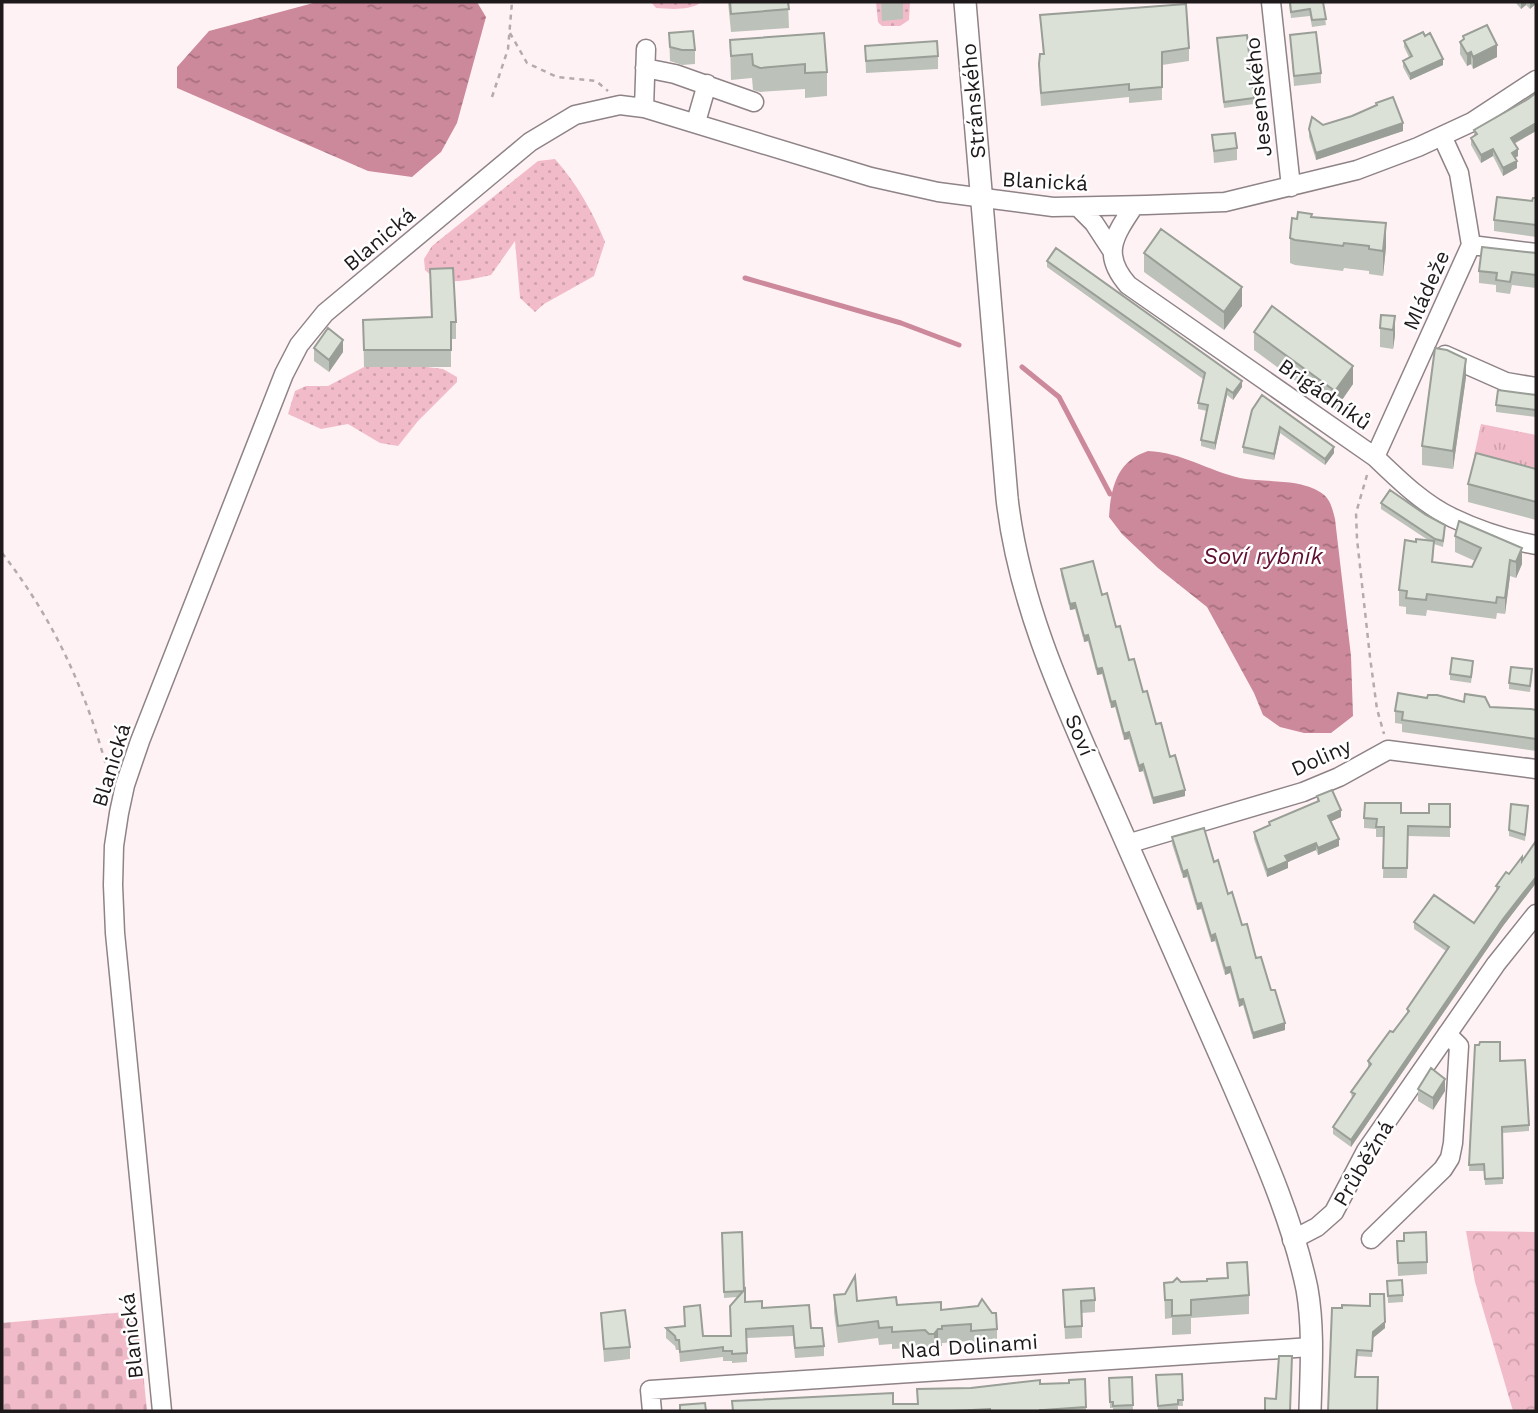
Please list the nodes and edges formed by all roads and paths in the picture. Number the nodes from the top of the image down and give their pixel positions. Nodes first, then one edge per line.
1 (512, 2) edge
2 (965, 2) edge
3 (1271, 2) edge
4 (510, 33) junction
5 (646, 49) dead end
6 (645, 68) junction
7 (1536, 80) edge
8 (707, 84) junction
9 (492, 97) dead end
10 (754, 102) dead end
11 (636, 107) junction
12 (696, 122) junction
13 (1442, 136) junction
14 (1291, 187) junction
15 (982, 200) junction
16 (1134, 206) junction
17 (1078, 207) junction
18 (1471, 245) junction
19 (1111, 249) junction
20 (1536, 253) edge
21 (1426, 346) junction
22 (1536, 387) edge
23 (1375, 457) junction
24 (1536, 545) edge
25 (2, 552) edge
26 (1388, 750) junction
27 (1536, 769) edge
28 (109, 776) dead end
29 (1127, 844) junction
30 (1536, 914) edge
31 (1447, 1034) junction
32 (1371, 1239) dead end
33 (1292, 1240) junction
34 (1311, 1347) junction
35 (162, 1411) edge
36 (652, 1411) edge
37 (1310, 1411) edge

1 - 4 path
2 - 15 main road, Stránského
3 - 14 street, Jesenského
4 - 9 path
4 - 11 path
5 - 6 street
6 - 8 street
6 - 11 street
7 - 13 street, Blanická
8 - 10 street
8 - 12 street
11 - 12 street, Blanická
11 - 35 street, Blanická
12 - 15 street, Blanická
13 - 14 street, Blanická
13 - 18 street, Mládeže
14 - 16 street, Blanická
15 - 17 street, Blanická
15 - 29 main road, Soví
16 - 17 street, Blanická
16 - 19 street
17 - 19 street, Brigádníků
18 - 20 street
18 - 21 street, Mládeže
19 - 23 street, Brigádníků
21 - 22 street
21 - 23 street, Mládeže
23 - 24 street, Brigádníků
23 - 26 path
25 - 28 path
26 - 27 street
26 - 29 street, Doliny
29 - 33 main road, Soví
30 - 31 street, Průběžná
31 - 32 street
31 - 33 street, Průběžná
33 - 34 main road
34 - 36 street, Nad Dolinami
34 - 37 main road

